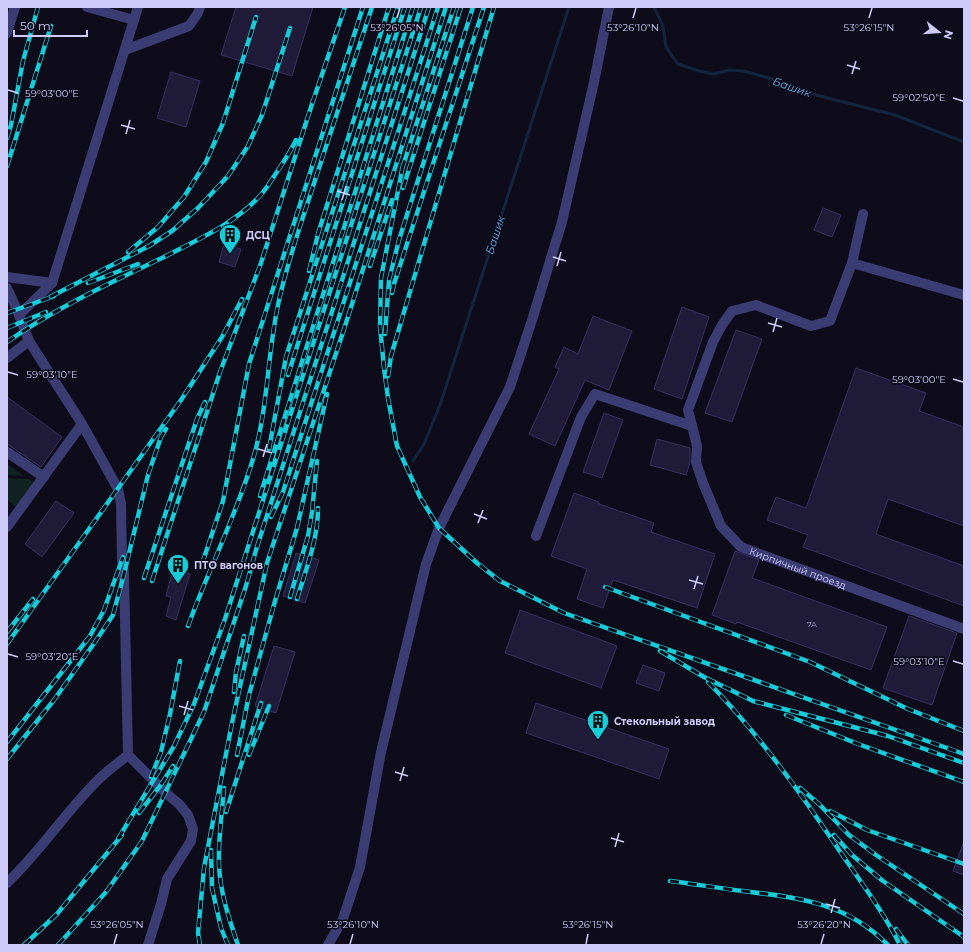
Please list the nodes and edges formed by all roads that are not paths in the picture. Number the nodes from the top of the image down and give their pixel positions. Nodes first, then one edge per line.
1 (15, 7) edge
2 (87, 7) edge
3 (138, 7) edge
4 (200, 7) edge
5 (609, 7) edge
6 (134, 20) junction
7 (7, 33) edge
8 (125, 50) junction
9 (863, 214) dead end
10 (852, 262) junction
11 (7, 278) edge
12 (52, 284) junction
13 (7, 288) edge
14 (964, 295) edge
15 (19, 315) junction
16 (29, 341) junction
17 (7, 358) edge
18 (82, 424) junction
19 (692, 426) junction
20 (7, 452) edge
21 (44, 477) junction
22 (7, 526) edge
23 (536, 536) dead end
24 (964, 629) edge
25 (128, 755) junction
26 (7, 883) edge
27 (148, 945) edge
28 (328, 945) edge

1 - 7 street
2 - 6 street
3 - 6 street
4 - 8 street
5 - 28 street
6 - 8 street
8 - 12 street
9 - 10 street, Кирпичный проезд
10 - 14 street
10 - 19 street, Кирпичный проезд
11 - 12 street
12 - 15 street
13 - 15 street
15 - 16 street
16 - 17 street
16 - 18 street
18 - 21 street
18 - 25 street
19 - 23 street
19 - 24 street, Кирпичный проезд
20 - 21 street
21 - 22 street
25 - 26 street
25 - 27 street

